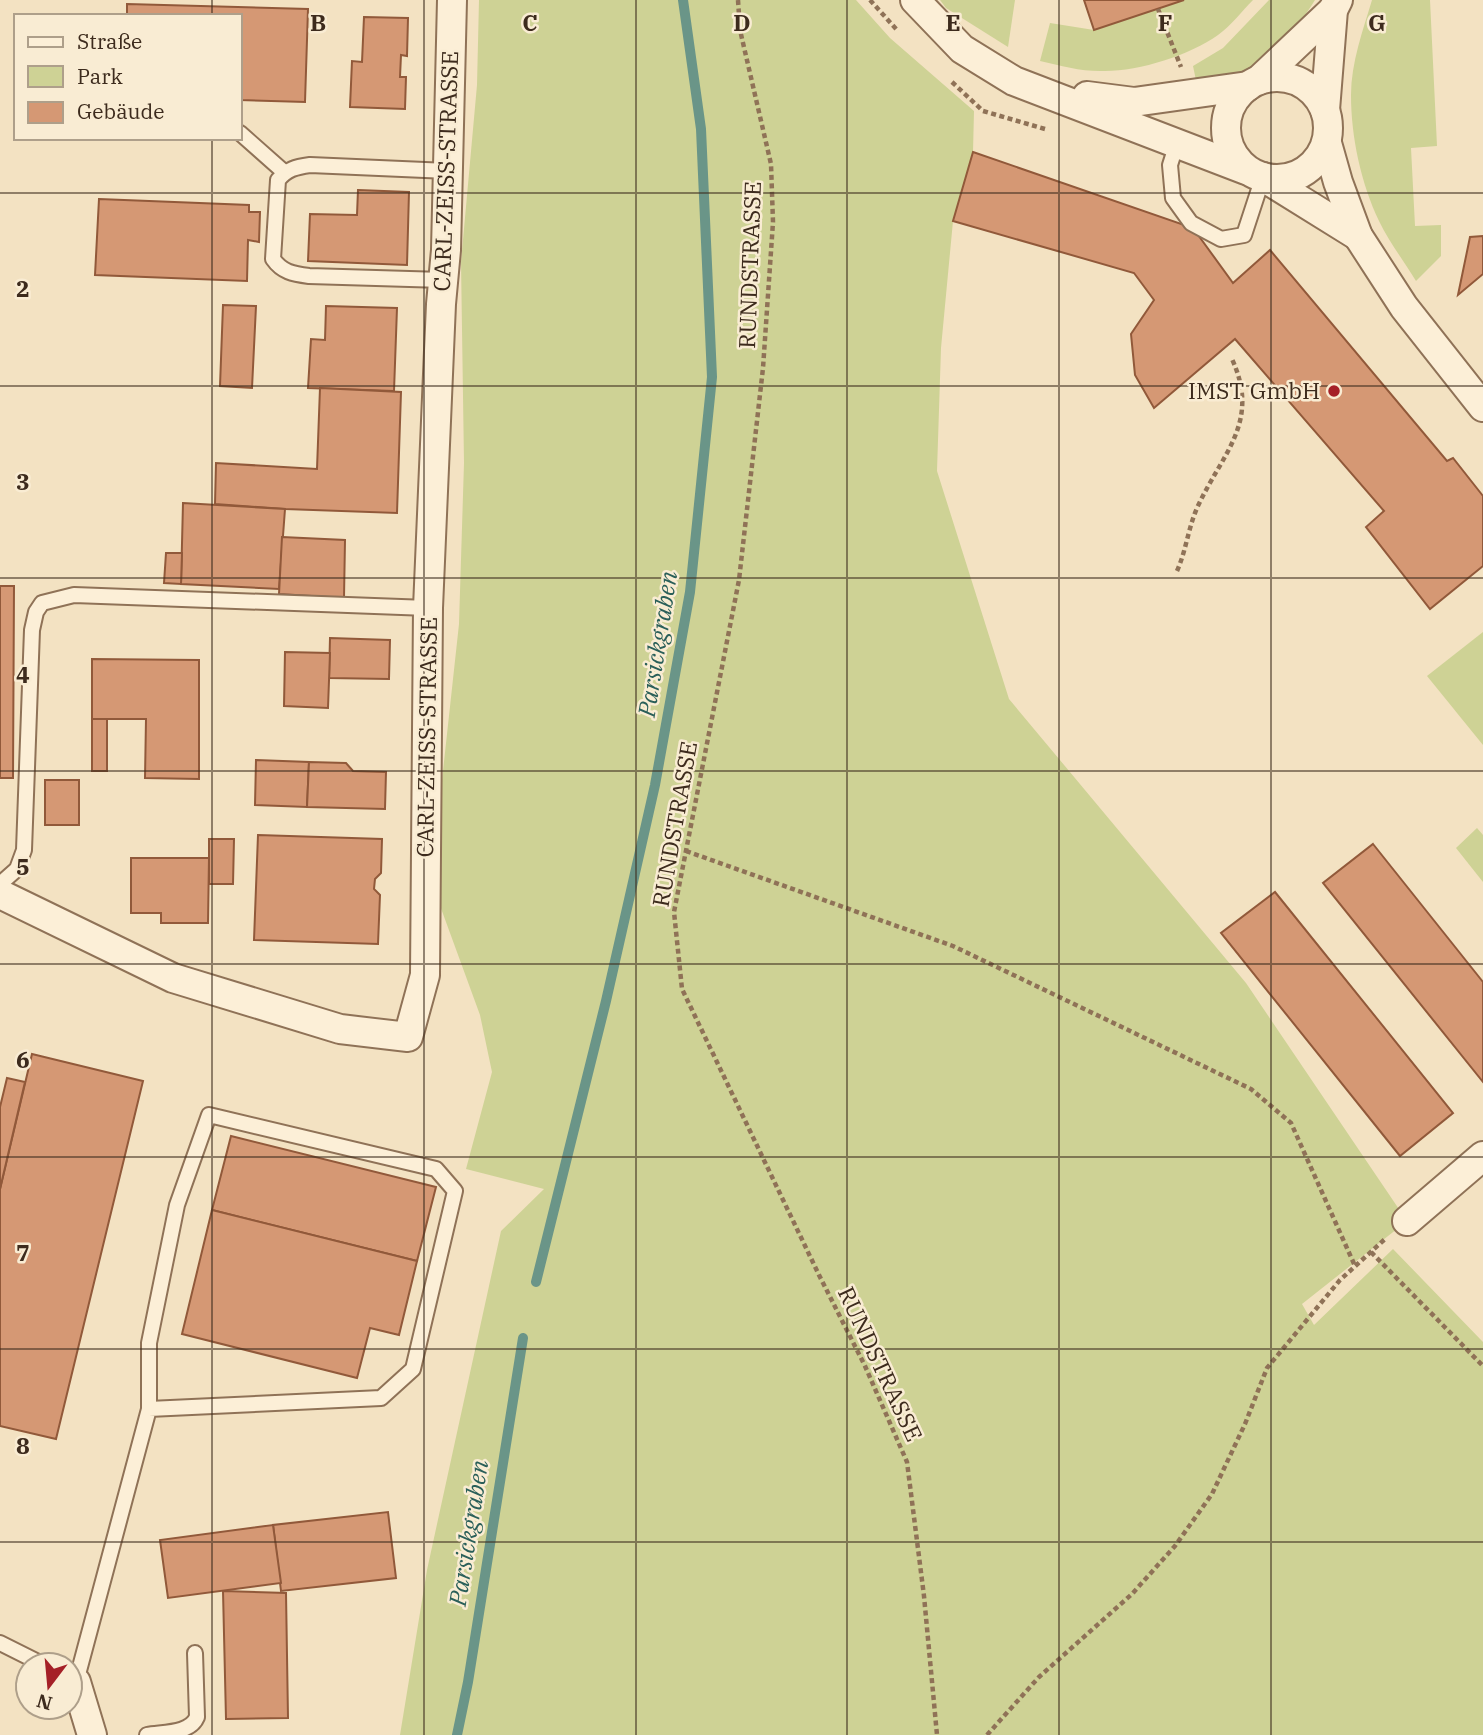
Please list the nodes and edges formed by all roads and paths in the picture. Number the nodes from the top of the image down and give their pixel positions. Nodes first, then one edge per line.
1 (452, 0) edge
2 (738, 0) edge
3 (915, 0) edge
4 (1336, 5) edge
5 (1158, 9) dead end
6 (1180, 62) dead end
7 (1253, 83) junction
8 (1039, 89) junction
9 (1325, 110) junction
10 (242, 134) edge
11 (1177, 143) junction
12 (1326, 143) junction
13 (448, 171) junction
14 (284, 172) junction
15 (1254, 174) junction
16 (1358, 236) junction
17 (443, 279) junction
18 (1230, 357) dead end
19 (1483, 407) edge
20 (1177, 571) dead end
21 (428, 608) junction
22 (686, 851) junction
23 (0, 884) edge
24 (0, 894) edge
25 (1483, 1156) edge
26 (1407, 1221) joint
27 (1371, 1252) junction
28 (1355, 1266) junction
29 (1483, 1366) edge
30 (149, 1409) junction
31 (0, 1643) edge
32 (16, 1651) edge
33 (81, 1651) edge
34 (195, 1653) dead end
35 (84, 1712) edge
36 (92, 1735) edge
37 (147, 1735) edge
38 (937, 1735) edge
39 (987, 1735) edge

1 - 13 street, CARL-ZEISS-STRASSE
2 - 22 path, RUNDSTRASSE
3 - 8 street
4 - 7 street
4 - 9 street
5 - 6 path
7 - 8 street
7 - 9 street
7 - 15 street
8 - 11 street
9 - 12 street
10 - 14 lane
11 - 15 street
11 - 15 lane
12 - 15 street
12 - 16 street
13 - 14 lane
13 - 17 street, CARL-ZEISS-STRASSE
14 - 17 lane
15 - 16 street
16 - 19 street
17 - 21 street, CARL-ZEISS-STRASSE
18 - 20 path
21 - 23 lane
21 - 24 street, CARL-ZEISS-STRASSE
22 - 28 path
22 - 38 path, RUNDSTRASSE
25 - 26 street
26 - 27 path
27 - 28 path
27 - 29 path
28 - 39 path
30 - 30 lane
30 - 33 lane
31 - 32 lane
34 - 37 lane
35 - 36 street

